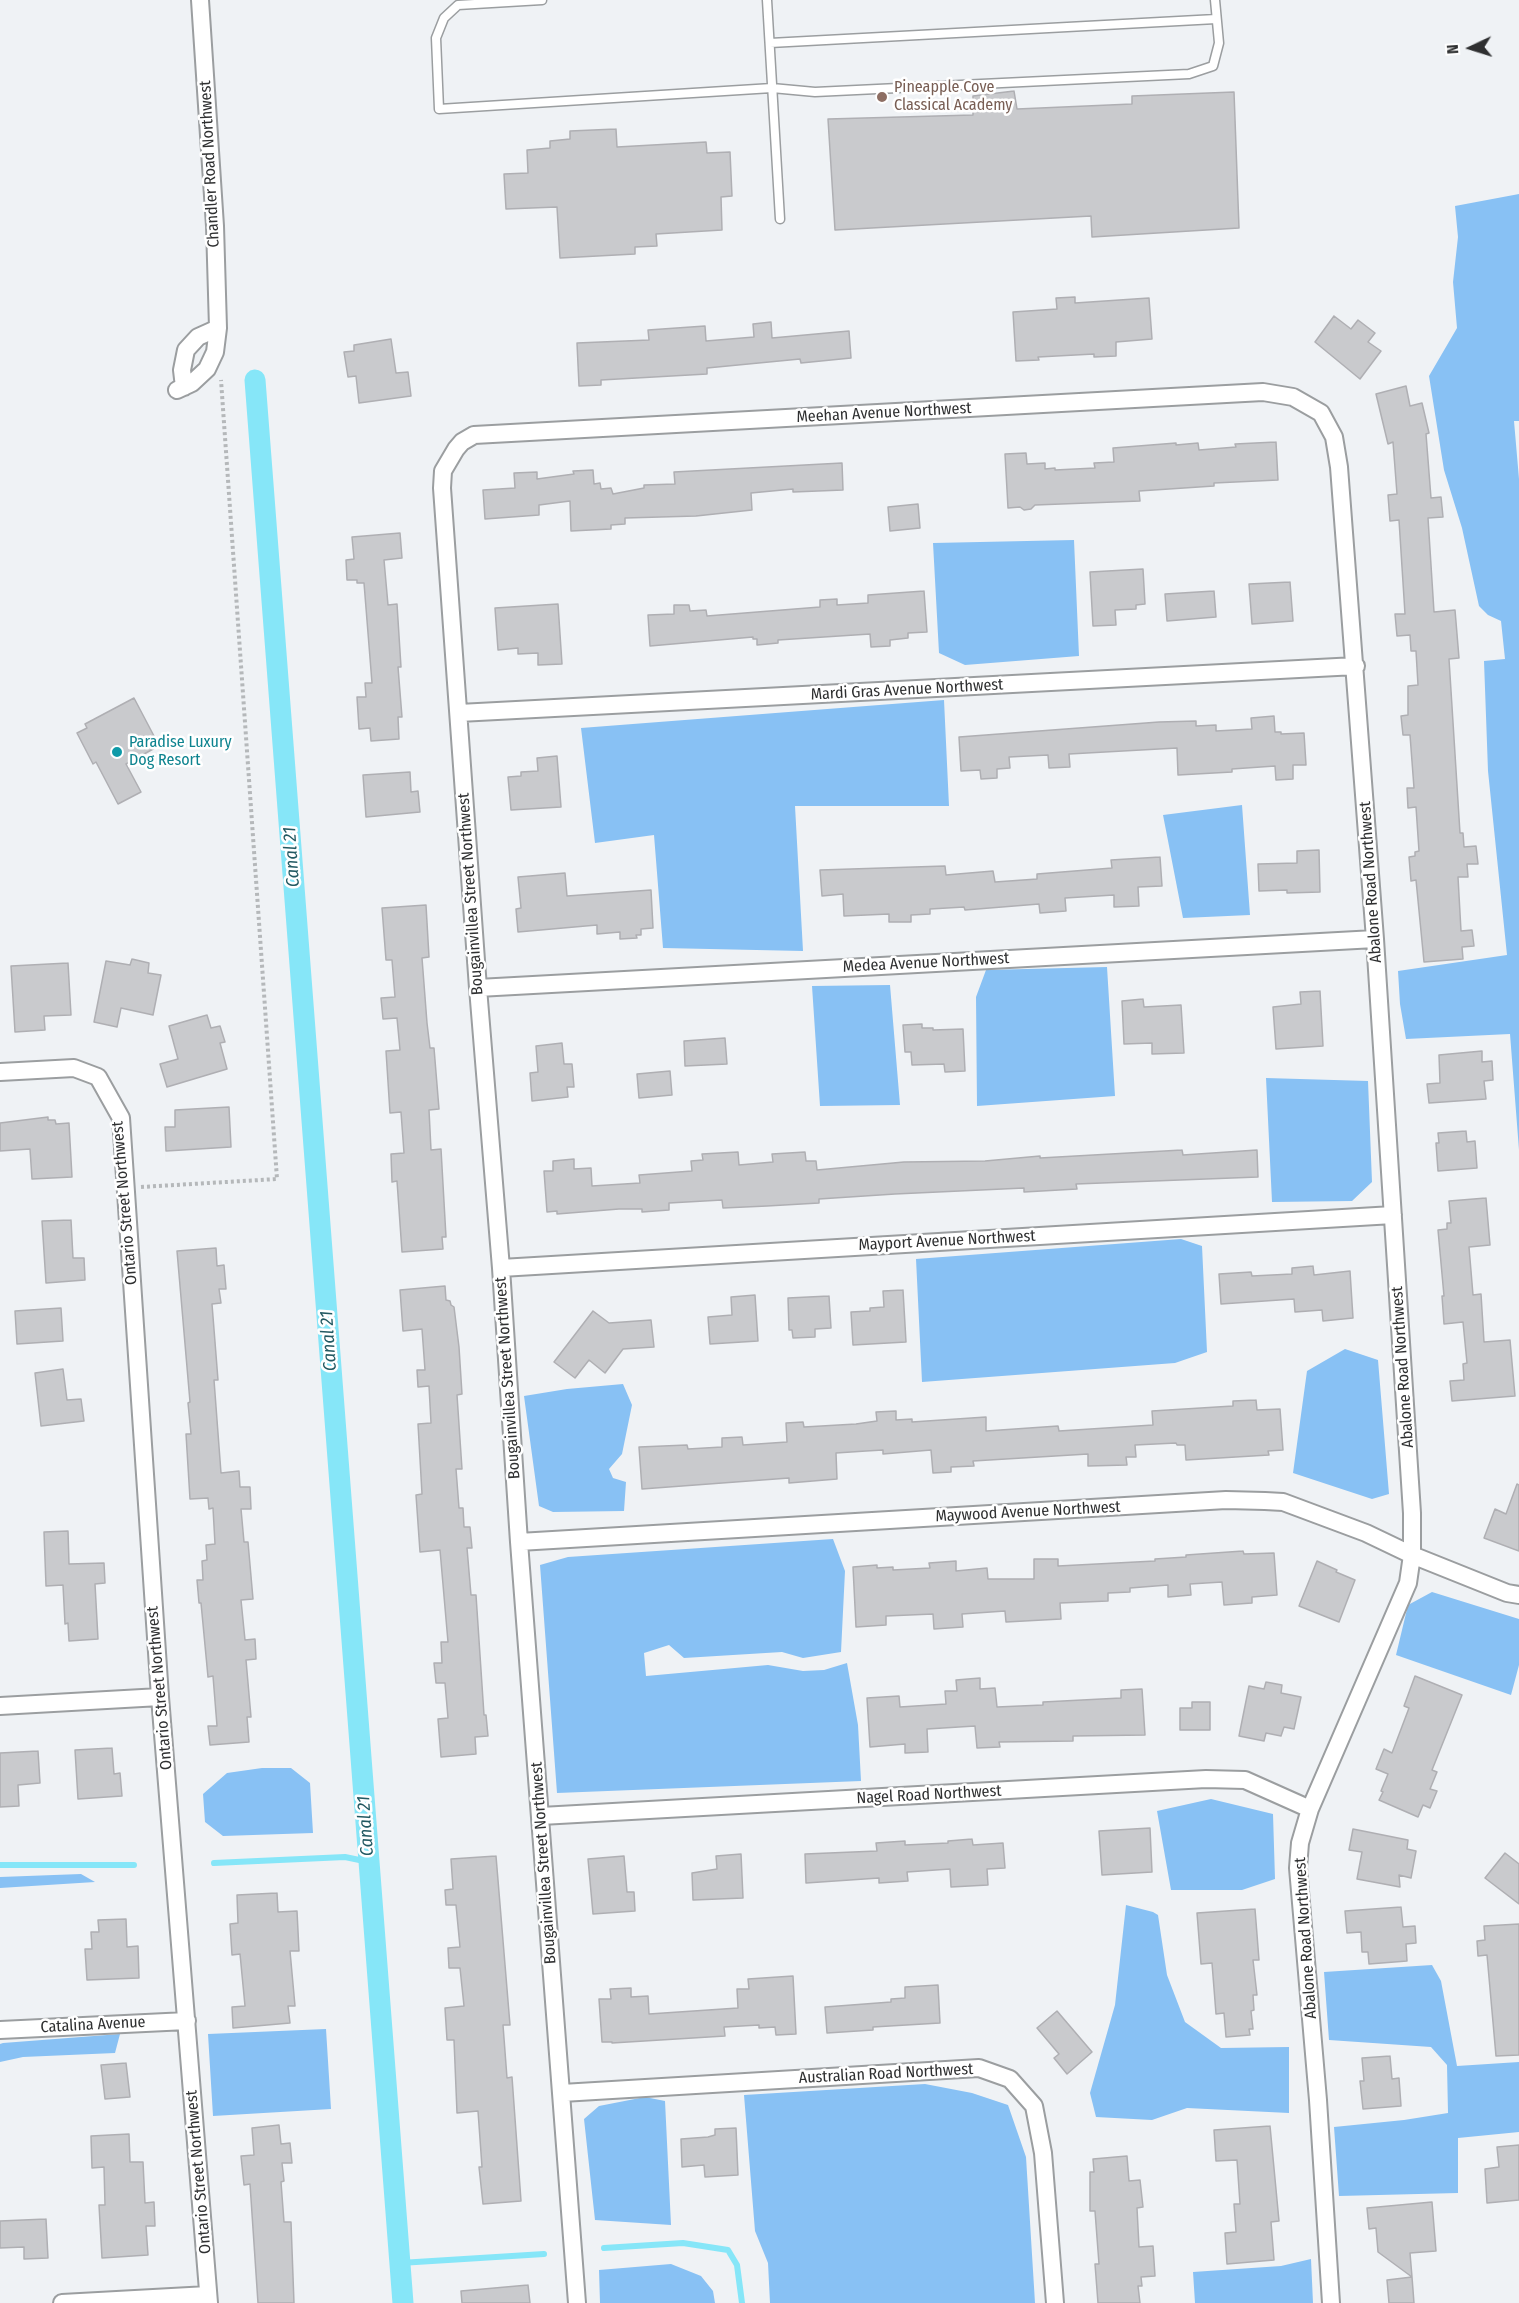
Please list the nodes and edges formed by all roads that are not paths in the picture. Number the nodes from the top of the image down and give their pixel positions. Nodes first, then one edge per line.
1 (200, 0) edge
2 (542, 0) edge
3 (767, 0) edge
4 (1215, 0) edge
5 (1216, 19) junction
6 (770, 43) junction
7 (772, 88) junction
8 (780, 219) dead end
9 (218, 328) junction
10 (1321, 413) joint
11 (451, 456) joint
12 (1356, 666) junction
13 (459, 713) junction
14 (1375, 939) junction
15 (478, 988) junction
16 (0, 1072) edge
17 (1393, 1215) junction
18 (501, 1268) junction
19 (519, 1542) junction
20 (1412, 1555) junction
21 (1519, 1595) edge
22 (160, 1697) junction
23 (0, 1706) edge
24 (1310, 1809) junction
25 (541, 1816) junction
26 (187, 2021) junction
27 (0, 2030) edge
28 (562, 2093) junction
29 (209, 2299) edge
30 (62, 2303) edge
31 (577, 2303) edge
32 (1055, 2303) edge
33 (1331, 2303) edge

1 - 9 street, Chandler Road Northwest
2 - 7 lane
3 - 6 lane
4 - 5 lane
5 - 6 lane
5 - 7 lane
6 - 7 lane
7 - 8 lane
9 - 9 street, Chandler Road Northwest
10 - 11 street, Meehan Avenue Northwest
10 - 12 street, Abalone Road Northwest
11 - 13 street, Bougainvillea Street Northwest
12 - 13 street, Mardi Gras Avenue Northwest
12 - 14 street, Abalone Road Northwest
13 - 15 street, Bougainvillea Street Northwest
14 - 15 street, Medea Avenue Northwest
14 - 17 street, Abalone Road Northwest
15 - 18 street, Bougainvillea Street Northwest
16 - 22 street, Ontario Street Northwest
17 - 18 street, Mayport Avenue Northwest
17 - 20 street, Abalone Road Northwest
18 - 19 street, Bougainvillea Street Northwest
19 - 20 street, Maywood Avenue Northwest
19 - 25 street, Bougainvillea Street Northwest
20 - 21 street, Maywood Avenue Northwest
20 - 24 street, Abalone Road Northwest
22 - 23 street
22 - 26 street, Ontario Street Northwest
24 - 25 street, Nagel Road Northwest
24 - 33 street, Abalone Road Northwest
25 - 28 street, Bougainvillea Street Northwest
26 - 27 street, Catalina Avenue
26 - 29 street, Ontario Street Northwest
28 - 31 street, Bougainvillea Street Northwest
28 - 32 street, Australian Road Northwest
29 - 30 street

